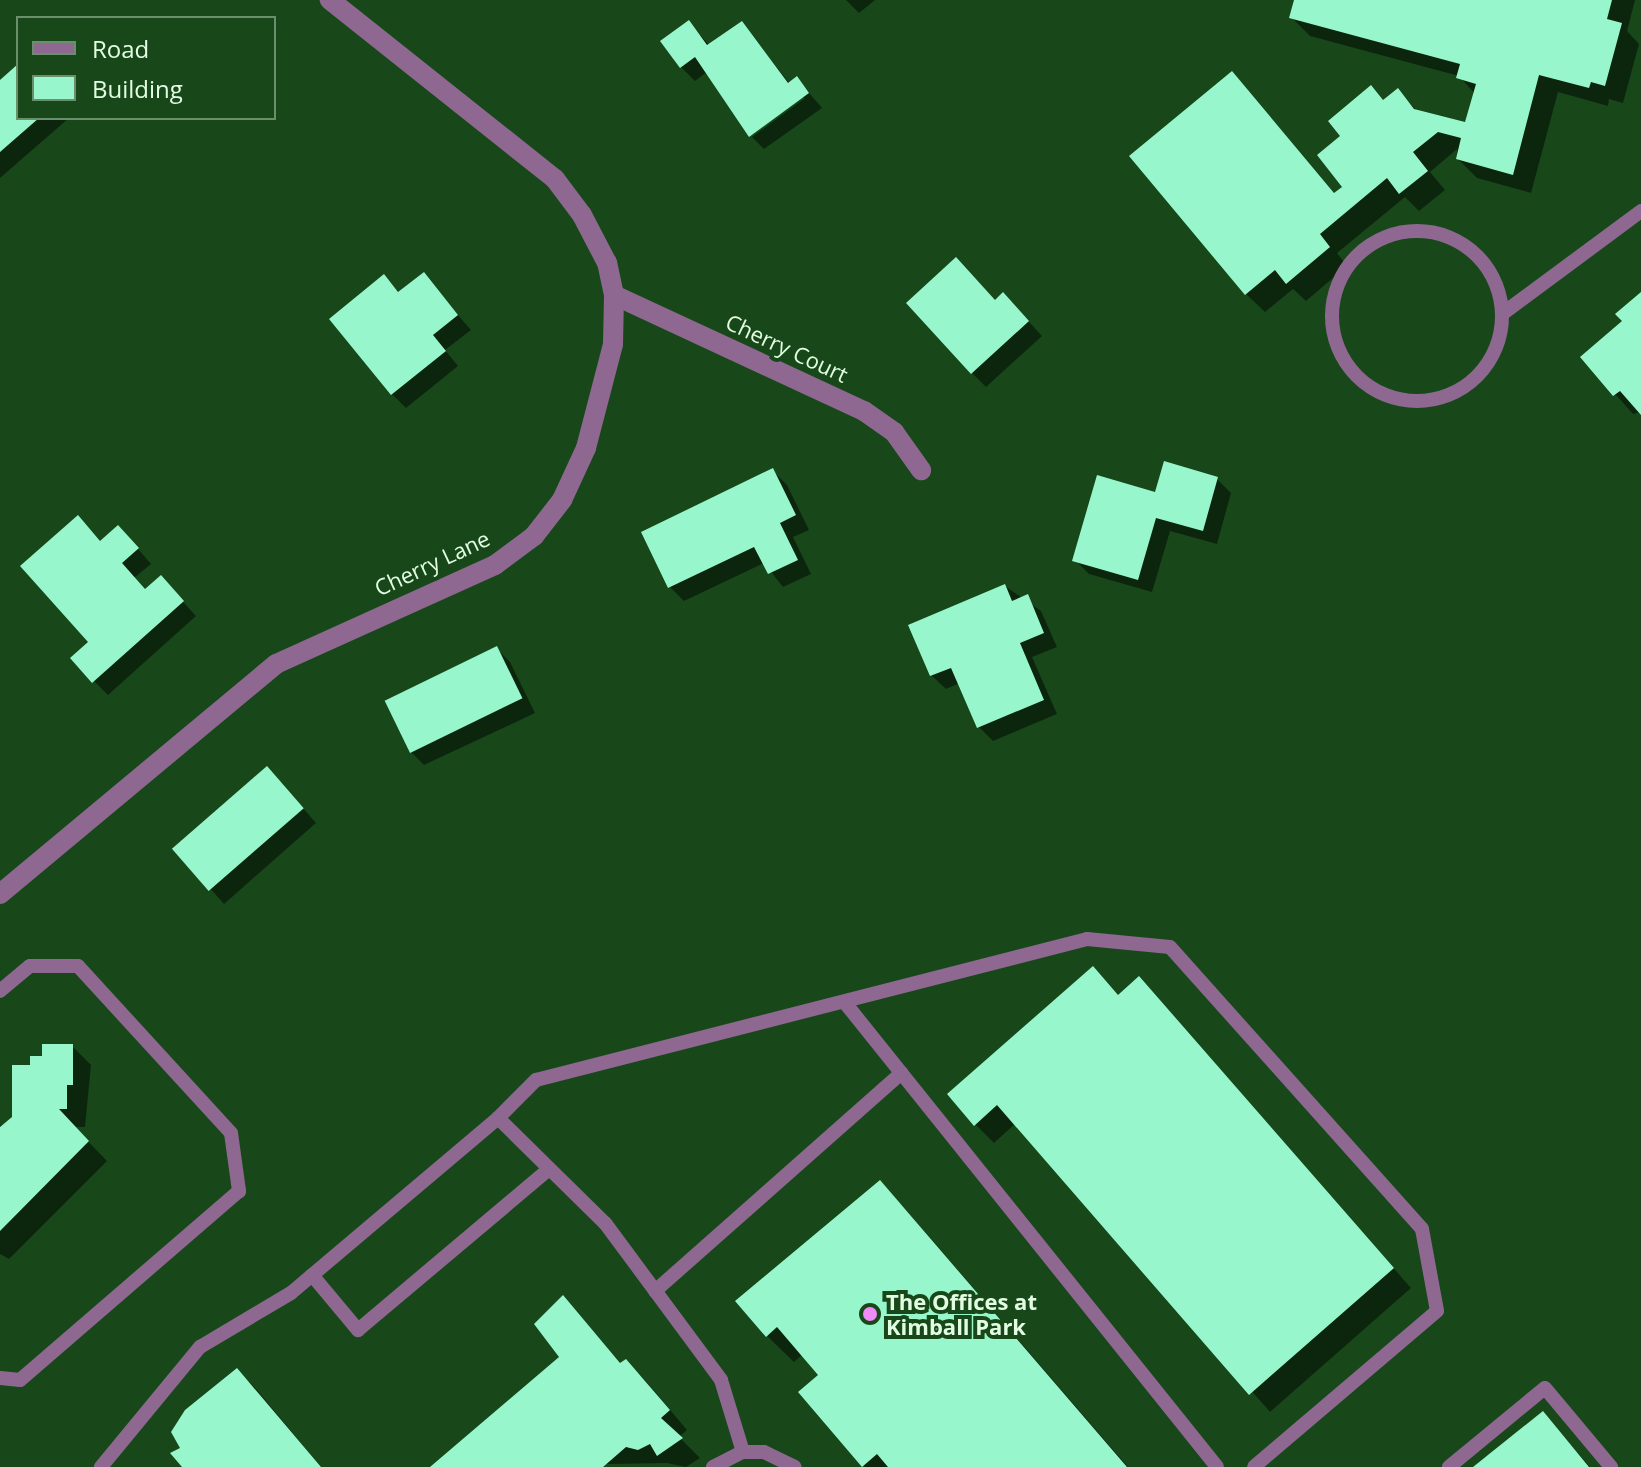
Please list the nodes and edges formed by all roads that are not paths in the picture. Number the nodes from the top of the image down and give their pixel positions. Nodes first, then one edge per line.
1 (330, 0) edge
2 (1641, 211) edge
3 (614, 295) junction
4 (1502, 314) junction
5 (921, 470) dead end
6 (0, 894) edge
7 (0, 991) edge
8 (846, 1004) junction
9 (901, 1073) junction
10 (498, 1118) junction
11 (549, 1169) junction
12 (312, 1275) junction
13 (655, 1291) junction
14 (0, 1378) edge
15 (743, 1452) junction
16 (101, 1467) edge
17 (713, 1467) edge
18 (795, 1467) edge
19 (1217, 1467) edge
20 (1254, 1467) edge
21 (1449, 1467) edge
22 (1611, 1467) edge

1 - 3 street, Cherry Lane
2 - 4 lane
3 - 5 street, Cherry Court
3 - 6 street, Cherry Lane
4 - 4 lane
7 - 14 lane
8 - 9 lane
8 - 10 lane
8 - 20 lane
9 - 13 lane
9 - 19 lane
10 - 11 lane
10 - 12 lane
11 - 12 lane
11 - 13 lane
12 - 16 lane
13 - 15 lane
15 - 17 lane
15 - 18 lane
21 - 22 lane

